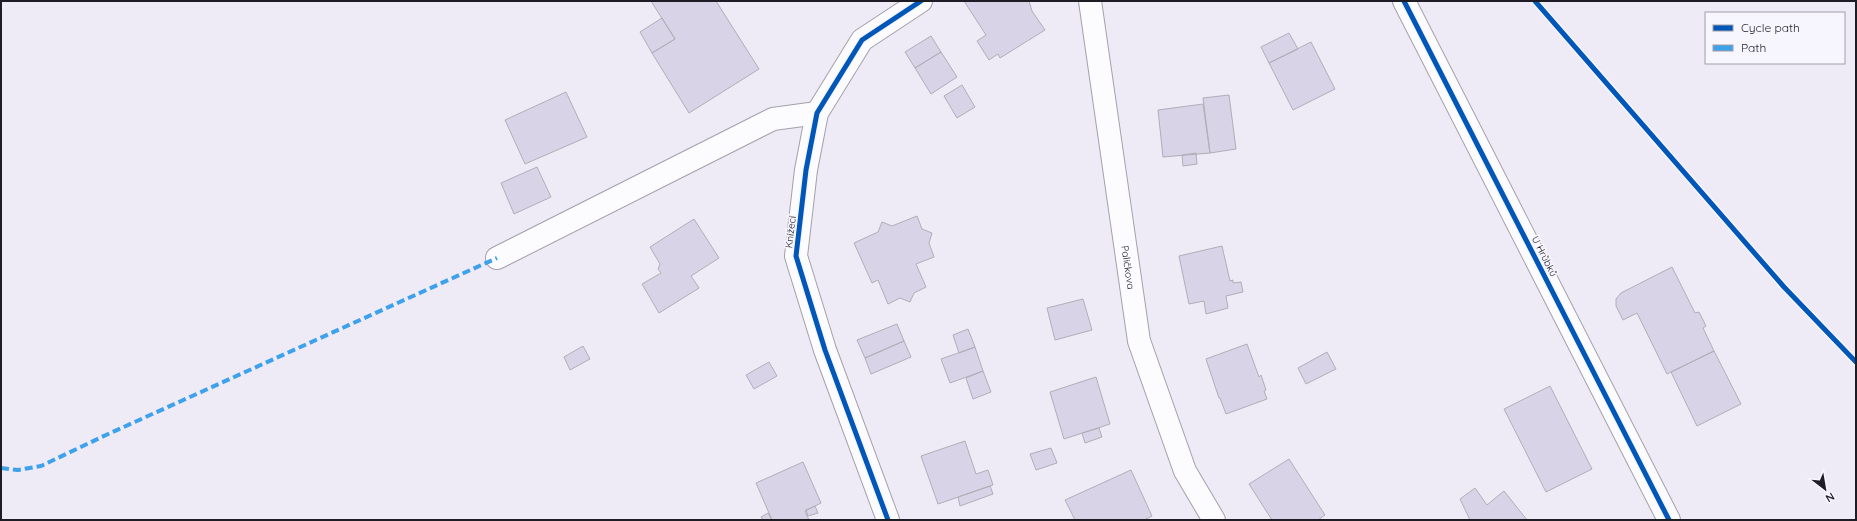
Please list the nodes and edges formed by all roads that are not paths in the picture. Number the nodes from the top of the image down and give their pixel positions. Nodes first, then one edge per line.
1 (921, 1) edge
2 (1090, 1) edge
3 (1404, 1) edge
4 (817, 113) junction
5 (497, 258) dead end
6 (888, 520) edge
7 (1214, 520) edge
8 (1669, 520) edge

1 - 4 street, Knížecí
2 - 7 street, Paličkova
3 - 8 street, U Hrůbků
4 - 5 street
4 - 6 street, Knížecí

